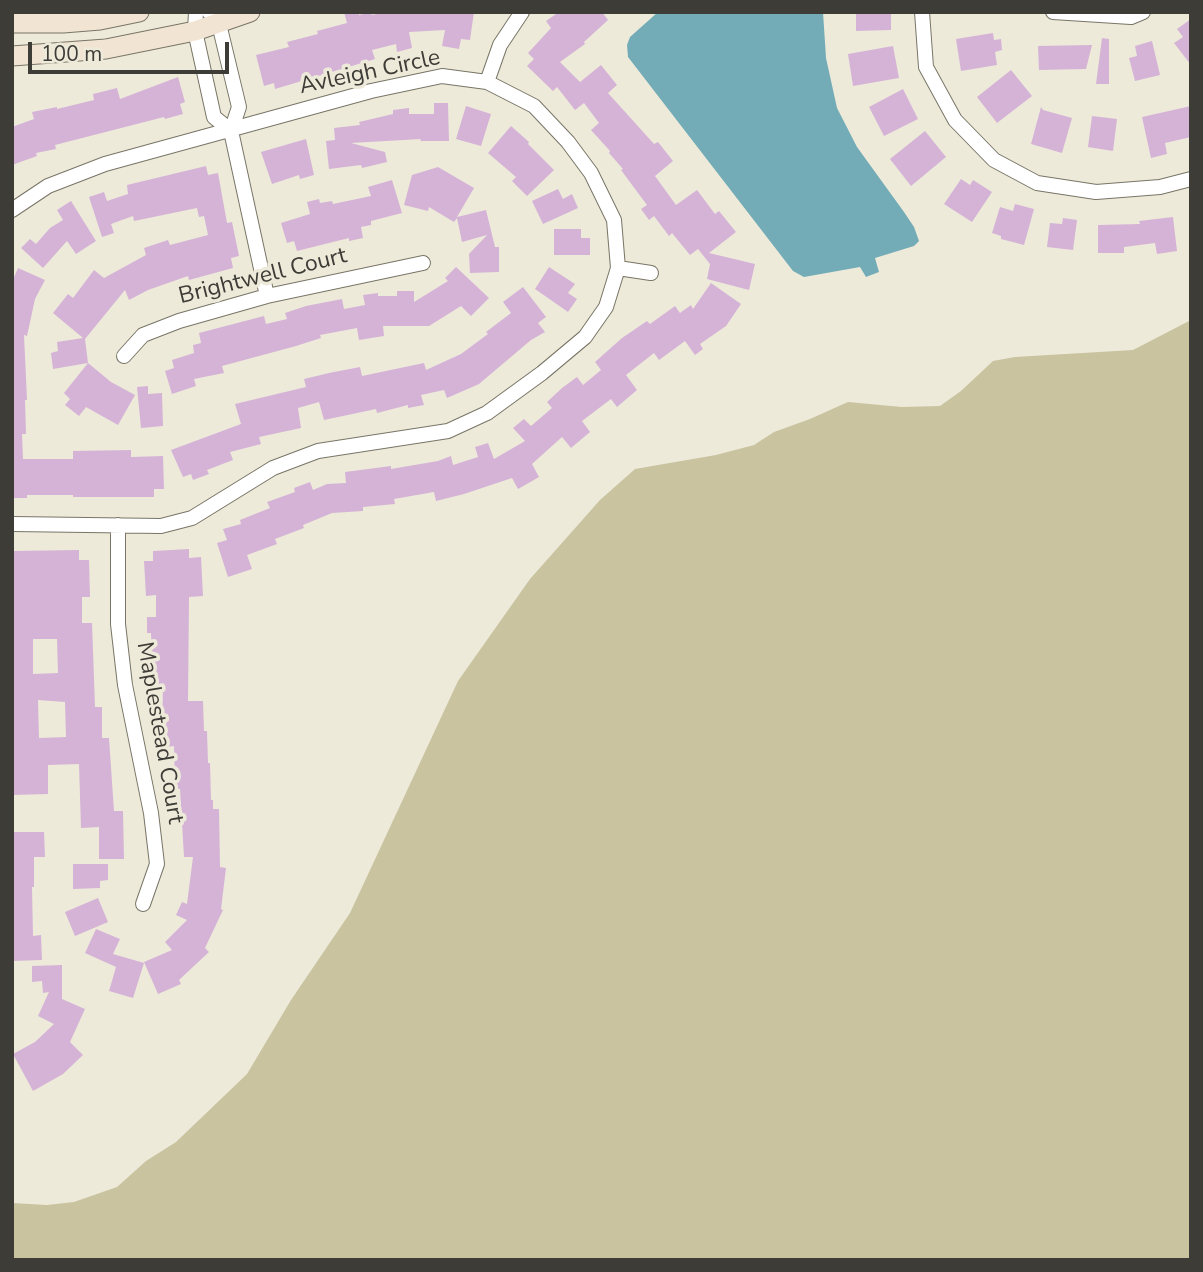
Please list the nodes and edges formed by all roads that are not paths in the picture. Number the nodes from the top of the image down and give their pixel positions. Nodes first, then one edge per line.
1 (139, 12) edge
2 (250, 12) edge
3 (522, 12) edge
4 (922, 12) edge
5 (1053, 12) edge
6 (1143, 12) edge
7 (214, 18) edge
8 (196, 22) edge
9 (12, 23) edge
10 (12, 56) edge
11 (487, 82) junction
12 (231, 131) junction
13 (1191, 179) edge
14 (12, 210) edge
15 (423, 263) dead end
16 (618, 268) junction
17 (651, 273) dead end
18 (267, 296) junction
19 (124, 356) dead end
20 (12, 524) edge
21 (118, 525) junction
22 (143, 904) dead end

1 - 9 main road
2 - 7 main road
3 - 11 street
4 - 13 street
5 - 6 street
7 - 8 main road
7 - 12 street
8 - 10 main road
8 - 12 street
11 - 12 street, Avleigh Circle
11 - 16 street, Avleigh Circle
12 - 14 street, Avleigh Circle
12 - 18 street
15 - 18 street, Brightwell Court
16 - 17 street
16 - 21 street, Avleigh Circle
18 - 19 street, Brightwell Court
20 - 21 street, Avleigh Circle
21 - 22 street, Maplestead Court

